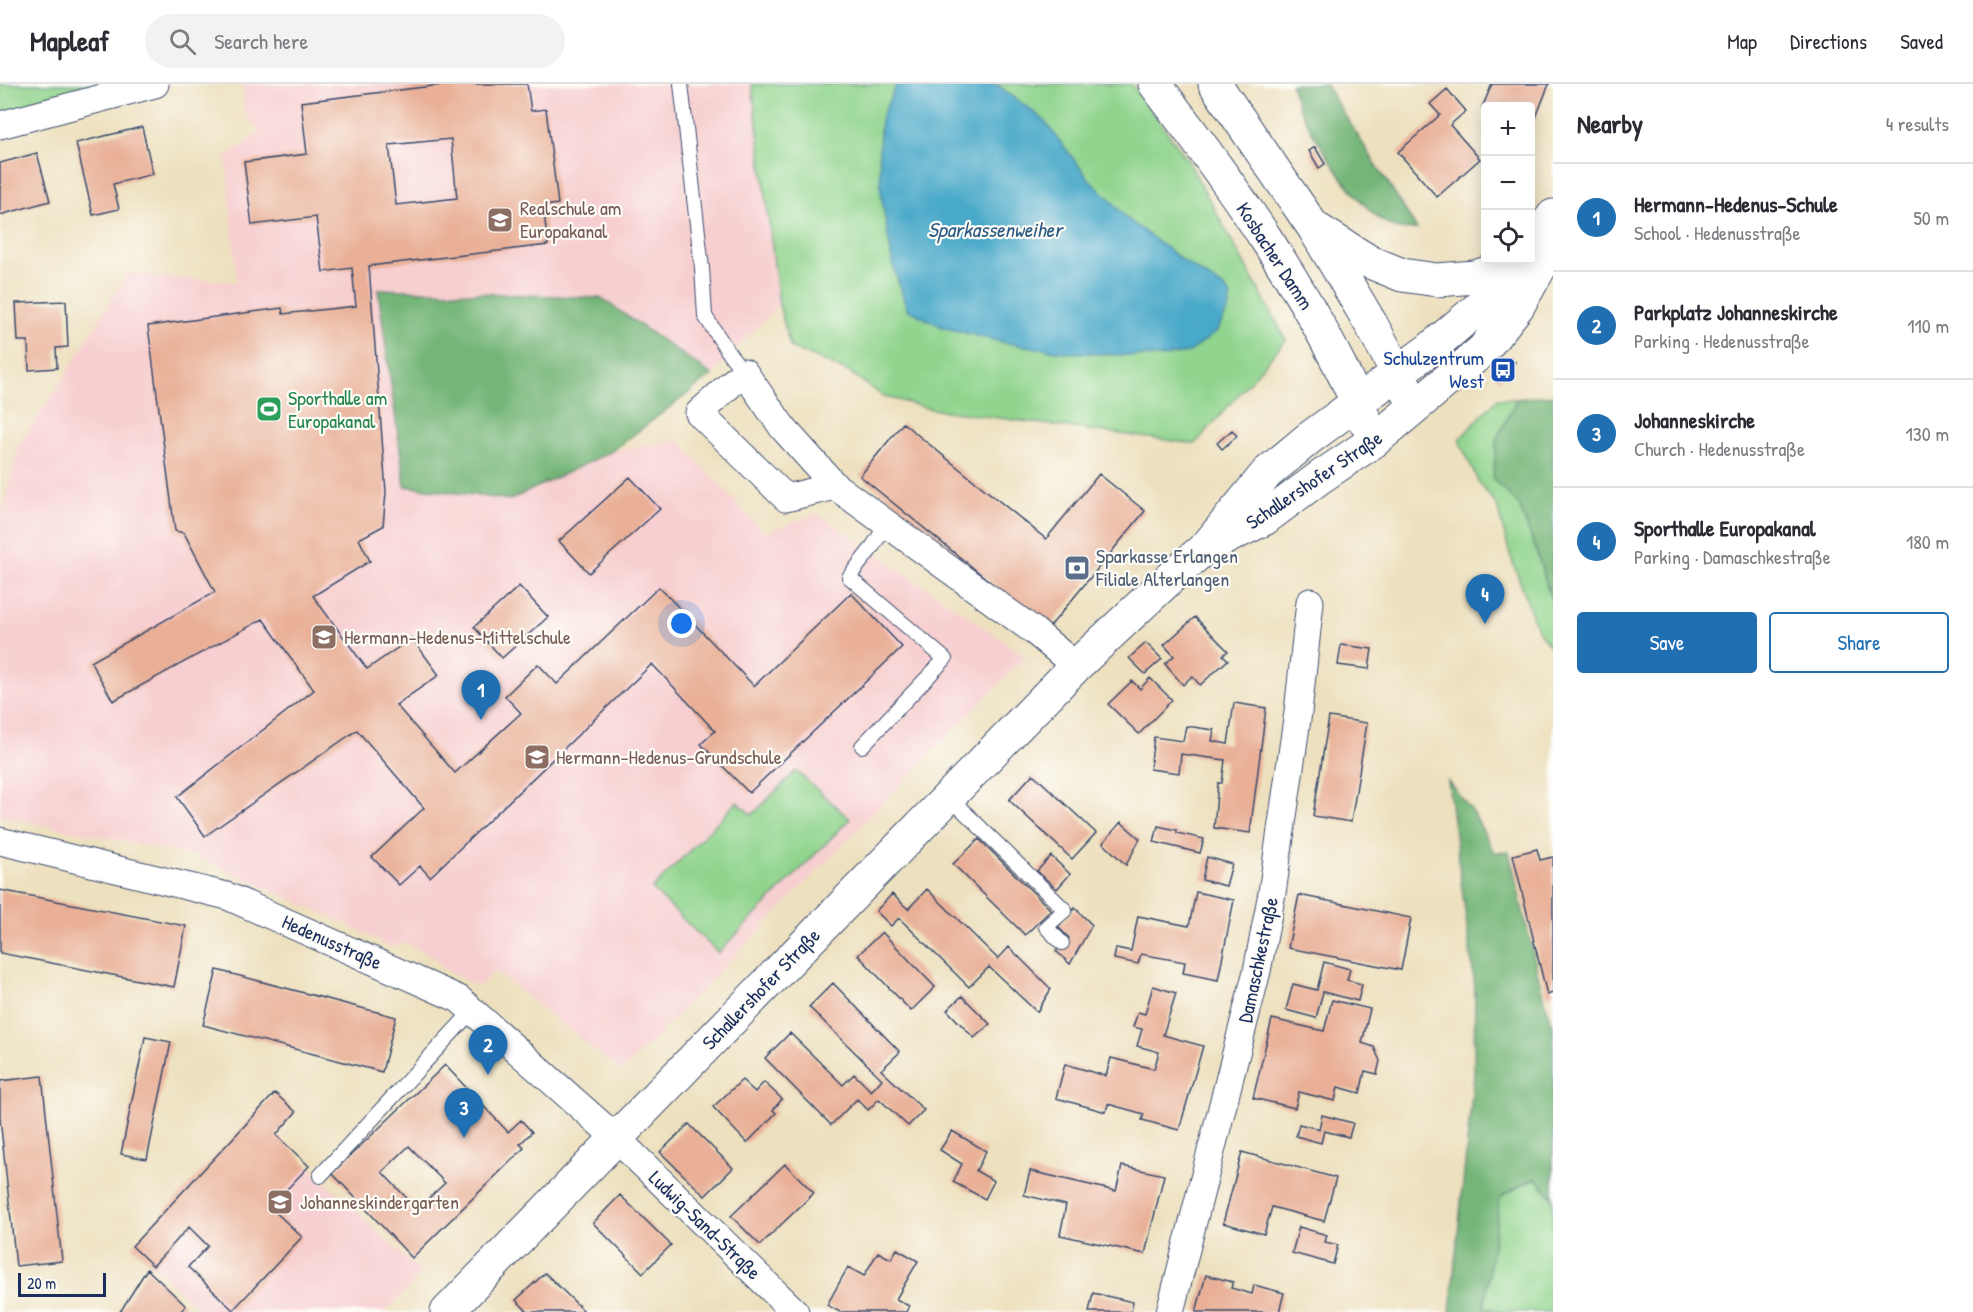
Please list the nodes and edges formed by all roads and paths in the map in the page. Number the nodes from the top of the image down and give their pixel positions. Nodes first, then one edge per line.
1 (155, 84) edge
2 (681, 84) edge
3 (1155, 84) edge
4 (1215, 84) edge
5 (0, 125) edge
6 (1553, 216) edge
7 (1314, 228) junction
8 (1535, 242) edge
9 (1553, 244) edge
10 (1508, 264) edge
11 (1519, 264) edge
12 (744, 372) junction
13 (1398, 374) junction
14 (1358, 403) junction
15 (1417, 406) junction
16 (1374, 441) junction
17 (835, 486) junction
18 (887, 524) junction
19 (1207, 546) junction
20 (1310, 602) dead end
21 (1076, 666) junction
22 (862, 746) dead end
23 (948, 796) junction
24 (0, 841) edge
25 (1062, 943) dead end
26 (472, 1011) junction
27 (615, 1137) junction
28 (320, 1176) dead end
29 (447, 1312) edge
30 (795, 1312) edge
31 (1170, 1312) edge

1 - 5 street
2 - 12 lane
3 - 14 street, Kosbacher Damm
4 - 7 street
6 - 8 street, Schallershofer Straße
7 - 10 street
7 - 13 street
9 - 15 street, Schallershofer Straße
11 - 13 street, Schallershofer Straße
12 - 17 street
12 - 17 street
13 - 14 street, Schallershofer Straße
13 - 15 street
14 - 16 street, Kosbacher Damm
14 - 19 street, Schallershofer Straße
15 - 16 street, Schallershofer Straße
16 - 19 street, Schallershofer Straße
17 - 18 street
18 - 21 street
18 - 22 lane
19 - 21 street, Schallershofer Straße
20 - 31 street, Damaschkestraße
21 - 23 street, Schallershofer Straße
23 - 25 lane
23 - 27 street, Schallershofer Straße
24 - 26 street, Hedenusstraße
26 - 27 street, Hedenusstraße
26 - 28 lane
27 - 29 street, Schallershofer Straße
27 - 30 street, Ludwig-Sand-Straße

